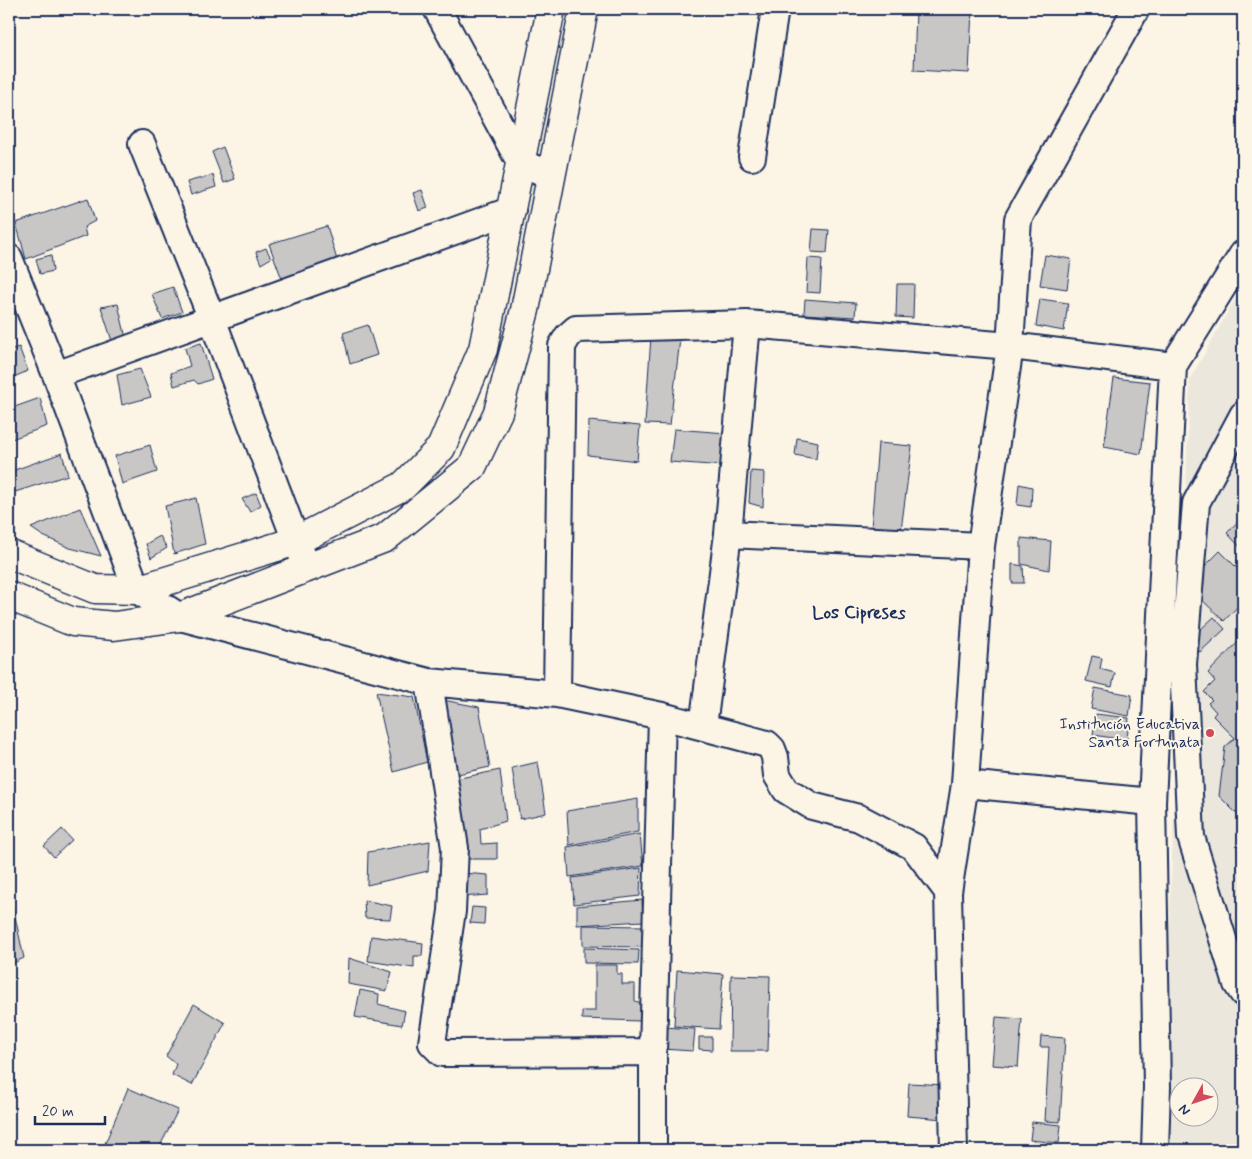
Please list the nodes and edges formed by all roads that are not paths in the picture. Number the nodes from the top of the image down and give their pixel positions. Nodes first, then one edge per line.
1 (437, 9) edge
2 (551, 9) edge
3 (584, 9) edge
4 (775, 9) edge
5 (1136, 9) edge
6 (142, 144) dead end
7 (752, 158) dead end
8 (520, 162) junction
9 (551, 176) junction
10 (512, 210) junction
11 (1243, 254) edge
12 (9, 258) edge
13 (212, 319) junction
14 (747, 324) junction
15 (1010, 346) junction
16 (1173, 366) junction
17 (56, 375) junction
18 (1243, 415) edge
19 (404, 486) junction
20 (422, 508) junction
21 (728, 534) junction
22 (296, 541) junction
23 (981, 546) junction
24 (9, 554) edge
25 (308, 568) junction
26 (137, 590) junction
27 (9, 596) edge
28 (180, 616) junction
29 (429, 682) junction
30 (557, 694) junction
31 (662, 716) junction
32 (703, 726) junction
33 (965, 784) junction
34 (1152, 802) junction
35 (948, 892) junction
36 (1243, 993) edge
37 (654, 1052) junction
38 (653, 1150) edge
39 (954, 1150) edge
40 (1155, 1150) edge

1 - 8 street
2 - 8 main road
3 - 9 main road
4 - 7 street
5 - 15 street
6 - 13 street
8 - 9 street
8 - 10 main road
9 - 20 main road
10 - 13 street
10 - 19 main road
11 - 16 street
12 - 17 street
13 - 17 street
13 - 22 street
14 - 15 street
14 - 21 street
14 - 30 street
15 - 16 street
15 - 23 street
16 - 34 street
17 - 26 street
18 - 36 street
19 - 20 main road
19 - 22 main road
20 - 25 main road
21 - 23 street
21 - 32 street
22 - 25 street
22 - 26 main road
23 - 33 street
24 - 26 main road
25 - 28 main road
26 - 28 street
27 - 28 main road
28 - 29 street
29 - 30 street
29 - 37 street
30 - 31 street
31 - 32 street
31 - 37 street
32 - 35 street
33 - 34 street
33 - 35 street
34 - 40 street
35 - 39 street
37 - 38 street

